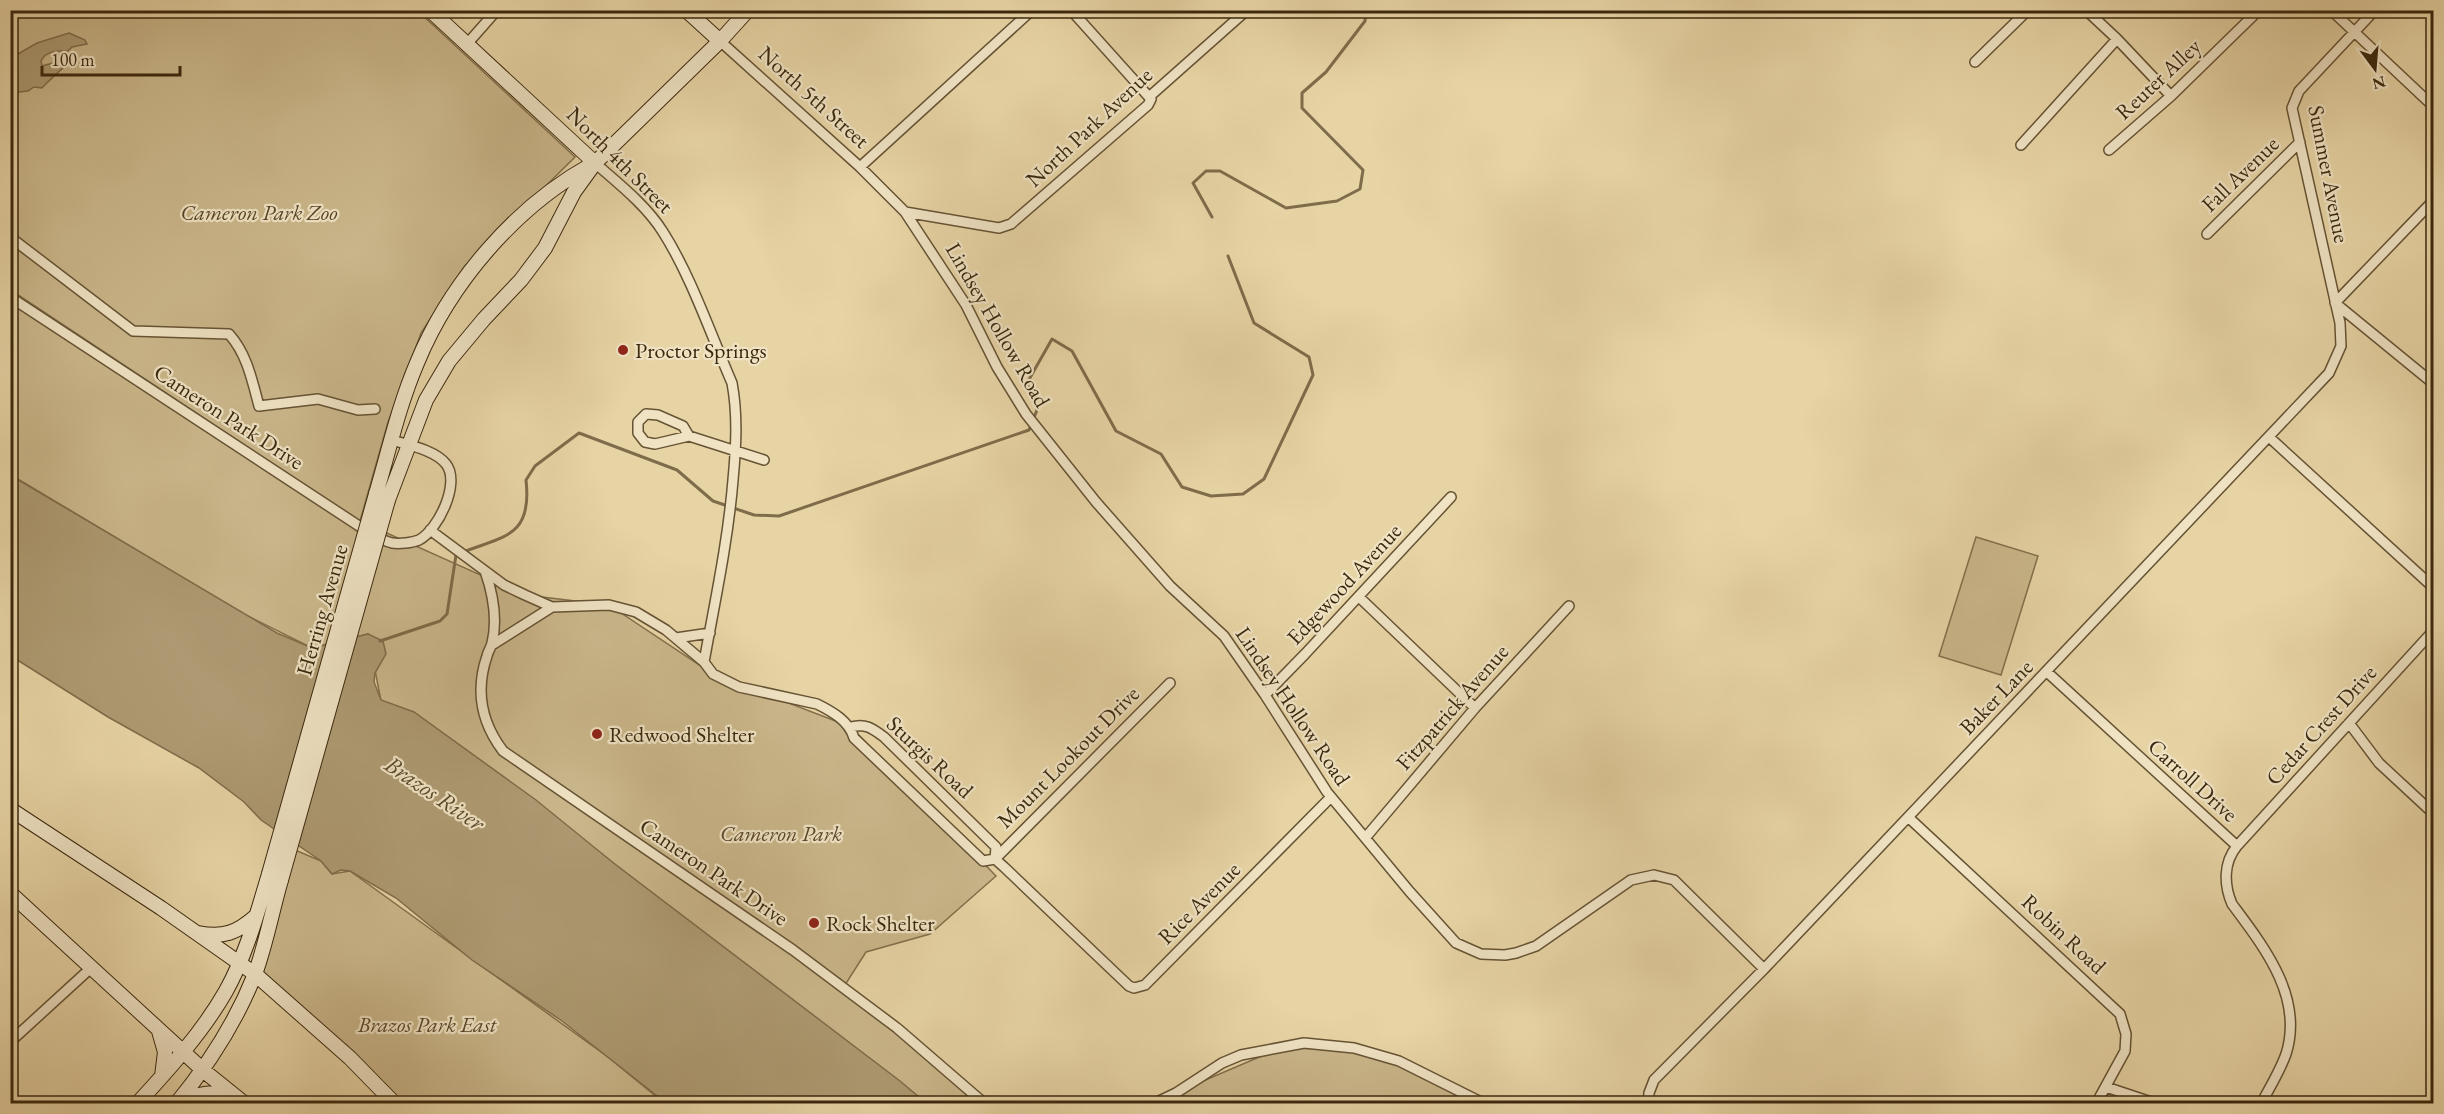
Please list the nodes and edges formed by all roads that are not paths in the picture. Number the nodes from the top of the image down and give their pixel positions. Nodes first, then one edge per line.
1 (430, 10) edge
2 (497, 10) edge
3 (686, 10) edge
4 (748, 10) edge
5 (1032, 10) edge
6 (1071, 10) edge
7 (1247, 10) edge
8 (2028, 10) edge
9 (2086, 10) edge
10 (2259, 10) edge
11 (2331, 10) edge
12 (2375, 10) edge
13 (2354, 32) junction
14 (2117, 39) junction
15 (720, 41) junction
16 (467, 44) junction
17 (1975, 62) dead end
18 (2171, 96) junction
19 (1149, 97) junction
20 (2433, 107) edge
21 (2300, 142) junction
22 (2021, 145) dead end
23 (2109, 150) dead end
24 (596, 163) junction
25 (860, 167) junction
26 (2433, 200) edge
27 (905, 212) junction
28 (2207, 234) dead end
29 (10, 237) edge
30 (10, 297) edge
31 (2335, 303) junction
32 (2433, 384) edge
33 (375, 409) dead end
34 (688, 436) junction
35 (2269, 437) junction
36 (392, 440) junction
37 (409, 446) junction
38 (735, 450) junction
39 (764, 460) dead end
40 (382, 497) junction
41 (1451, 497) dead end
42 (430, 530) junction
43 (485, 571) junction
44 (2433, 588) edge
45 (1359, 597) junction
46 (1569, 606) dead end
47 (552, 607) junction
48 (2433, 630) edge
49 (710, 633) junction
50 (676, 638) junction
51 (492, 645) junction
52 (704, 662) junction
53 (2047, 672) junction
54 (1170, 683) dead end
55 (1265, 695) junction
56 (1475, 708) junction
57 (2349, 723) junction
58 (851, 727) junction
59 (1331, 797) junction
60 (10, 809) edge
61 (2433, 814) edge
62 (1908, 817) junction
63 (1366, 837) junction
64 (2237, 846) junction
65 (995, 859) junction
66 (275, 877) junction
67 (10, 893) edge
68 (257, 914) junction
69 (196, 932) junction
70 (1090, 948) joint
71 (239, 964) junction
72 (92, 968) junction
73 (1764, 969) junction
74 (255, 974) junction
75 (158, 1029) junction
76 (10, 1042) edge
77 (184, 1052) junction
78 (204, 1071) junction
79 (161, 1078) junction
80 (2106, 1087) junction
81 (241, 1100) edge
82 (136, 1104) edge
83 (176, 1104) edge
84 (394, 1104) edge
85 (985, 1104) edge
86 (1153, 1104) edge
87 (1485, 1104) edge
88 (1648, 1104) edge
89 (2096, 1104) edge
90 (2157, 1104) edge
91 (2261, 1104) edge

1 - 16 main road, North 4th Street
2 - 16 street
3 - 15 main road, North 5th Street
4 - 15 main road, Herring Avenue
5 - 25 street
6 - 19 street
7 - 19 street, North Park Avenue
8 - 17 street
9 - 14 street
10 - 18 street, Reuter Alley
11 - 13 street
12 - 13 street, Summer Avenue
13 - 20 street
13 - 21 street, Summer Avenue
14 - 18 street
14 - 22 street
15 - 24 main road, Herring Avenue
15 - 25 street, North 5th Street
16 - 24 main road, North 4th Street
18 - 23 street, Reuter Alley
19 - 27 street, North Park Avenue
21 - 28 street, Fall Avenue
21 - 31 street, Summer Avenue
24 - 36 main road, Herring Avenue
24 - 37 main road, Herring Avenue
24 - 38 street, North 4th Street
25 - 27 street, Lindsey Hollow Road
26 - 31 street
27 - 55 street, Lindsey Hollow Road
29 - 33 street
30 - 42 street, Cameron Park Drive
31 - 32 street
31 - 35 street, Baker Lane
34 - 34 street
34 - 38 street
35 - 44 street
35 - 53 street, Baker Lane
36 - 37 street
36 - 40 main road, Herring Avenue
37 - 40 main road, Herring Avenue
37 - 42 street
38 - 39 street
38 - 49 street, North 4th Street
40 - 66 main road, Herring Avenue, bridge
41 - 45 street, Edgewood Avenue
42 - 43 street, Sturgis Road
43 - 47 street, Sturgis Road
43 - 51 street, Cameron Park Drive
45 - 55 street, Edgewood Avenue
45 - 56 street
46 - 56 street, Fitzpatrick Avenue
47 - 50 street, Sturgis Road
47 - 51 street
48 - 57 street, Cedar Crest Drive
49 - 50 street
49 - 52 street, North 4th Street
50 - 52 street, Sturgis Road
51 - 85 street, Cameron Park Drive
52 - 58 street, Sturgis Road
53 - 62 street, Baker Lane
53 - 64 street, Carroll Drive
54 - 65 street, Mount Lookout Drive
55 - 59 street, Lindsey Hollow Road
56 - 63 street, Fitzpatrick Avenue
57 - 61 street
57 - 64 street, Cedar Crest Drive
58 - 65 street, Sturgis Road
58 - 65 street, Sturgis Road
59 - 63 street, Lindsey Hollow Road
59 - 70 street, Rice Avenue
60 - 69 main road
62 - 73 street, Baker Lane
62 - 80 street, Robin Road
63 - 73 street, Lindsey Hollow Road
64 - 91 street, Carroll Drive
65 - 70 street, Sturgis Road
66 - 68 main road, Herring Avenue
66 - 74 main road, Herring Avenue
67 - 72 main road
68 - 69 main road
68 - 71 main road, Herring Avenue
69 - 71 main road
71 - 74 main road
71 - 77 main road, Herring Avenue
72 - 75 main road
72 - 76 street
73 - 88 street, Baker Lane
74 - 78 main road, Herring Avenue
74 - 84 main road
75 - 77 main road
75 - 79 main road
77 - 78 main road
77 - 79 main road, Herring Avenue
78 - 81 main road
78 - 83 main road, Herring Avenue
79 - 82 main road, Herring Avenue
80 - 89 street, Robin Road
80 - 90 street
81 - 83 main road
86 - 87 street

